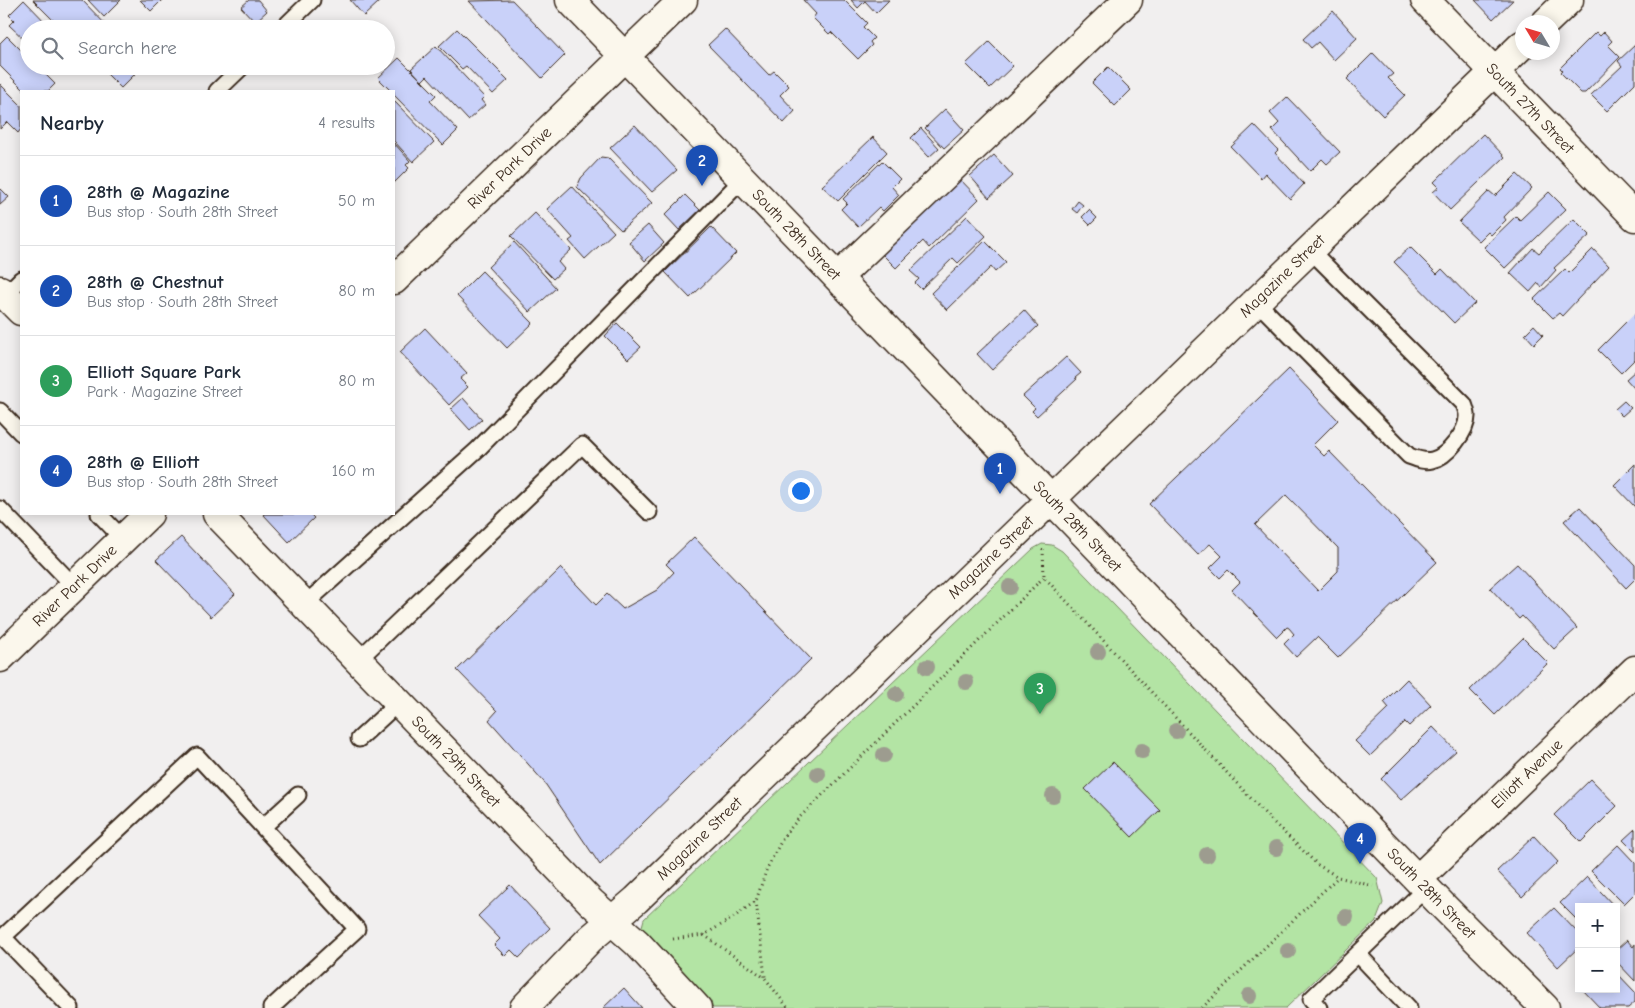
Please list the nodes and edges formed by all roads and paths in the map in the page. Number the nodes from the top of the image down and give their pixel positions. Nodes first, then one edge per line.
1 (312, 0) edge
2 (570, 0) edge
3 (683, 0) edge
4 (1128, 0) edge
5 (1425, 0) edge
6 (1569, 0) edge
7 (1553, 15) edge
8 (291, 20) edge
9 (1515, 52) edge
10 (625, 56) junction
11 (1495, 72) junction
12 (234, 75) edge
13 (218, 90) edge
14 (743, 179) junction
15 (1635, 217) edge
16 (1310, 250) junction
17 (838, 277) junction
18 (395, 279) edge
19 (1256, 301) junction
20 (0, 411) edge
21 (20, 432) edge
22 (1052, 498) junction
23 (0, 509) edge
24 (649, 512) dead end
25 (100, 515) edge
26 (148, 515) edge
27 (218, 515) edge
28 (123, 539) junction
29 (1043, 548) dead end
30 (1044, 577) junction
31 (74, 586) junction
32 (305, 604) junction
33 (0, 658) edge
34 (358, 660) junction
35 (1635, 670) edge
36 (399, 702) junction
37 (359, 739) dead end
38 (298, 795) dead end
39 (263, 827) junction
40 (1338, 877) junction
41 (1423, 883) junction
42 (1373, 886) dead end
43 (756, 900) junction
44 (612, 919) junction
45 (704, 934) junction
46 (634, 941) junction
47 (1358, 954) junction
48 (765, 978) junction
49 (71, 1008) edge
50 (271, 1008) edge
51 (524, 1008) edge
52 (697, 1008) edge
53 (788, 1008) edge
54 (1202, 1008) edge
55 (1319, 1008) edge
56 (1409, 1008) edge
57 (1546, 1008) edge

1 - 8 lane
2 - 10 street, South 28th Street
3 - 10 street, River Park Drive
4 - 17 street
5 - 11 street, South 27th Street
6 - 7 street
9 - 11 street, Magazine Street
10 - 14 street, South 28th Street
10 - 18 street, River Park Drive
11 - 15 street, South 27th Street
11 - 16 street, Magazine Street
12 - 13 lane
14 - 17 street, South 28th Street
14 - 32 lane
16 - 19 street, Magazine Street
16 - 19 lane
17 - 22 street, South 28th Street
19 - 22 street, Magazine Street
20 - 21 lane
22 - 41 street, South 28th Street
22 - 44 street, Magazine Street
23 - 31 lane
24 - 34 lane
25 - 28 lane
26 - 28 street, River Park Drive
27 - 32 street, South 29th Street
28 - 31 street, River Park Drive
29 - 30 path
30 - 40 path
30 - 43 path
31 - 33 street, River Park Drive
32 - 34 street, South 29th Street
34 - 36 street, South 29th Street
35 - 41 street, Elliott Avenue
36 - 37 lane
36 - 44 street, South 29th Street
38 - 39 lane
39 - 49 lane
39 - 50 lane
40 - 42 path
40 - 54 path
41 - 47 lane
41 - 57 street, South 28th Street
43 - 45 path
43 - 48 path
44 - 46 street, South 29th Street
44 - 51 street, Magazine Street
45 - 46 path
45 - 48 path
46 - 52 street, South 29th Street
47 - 55 lane
47 - 56 lane
48 - 53 path

